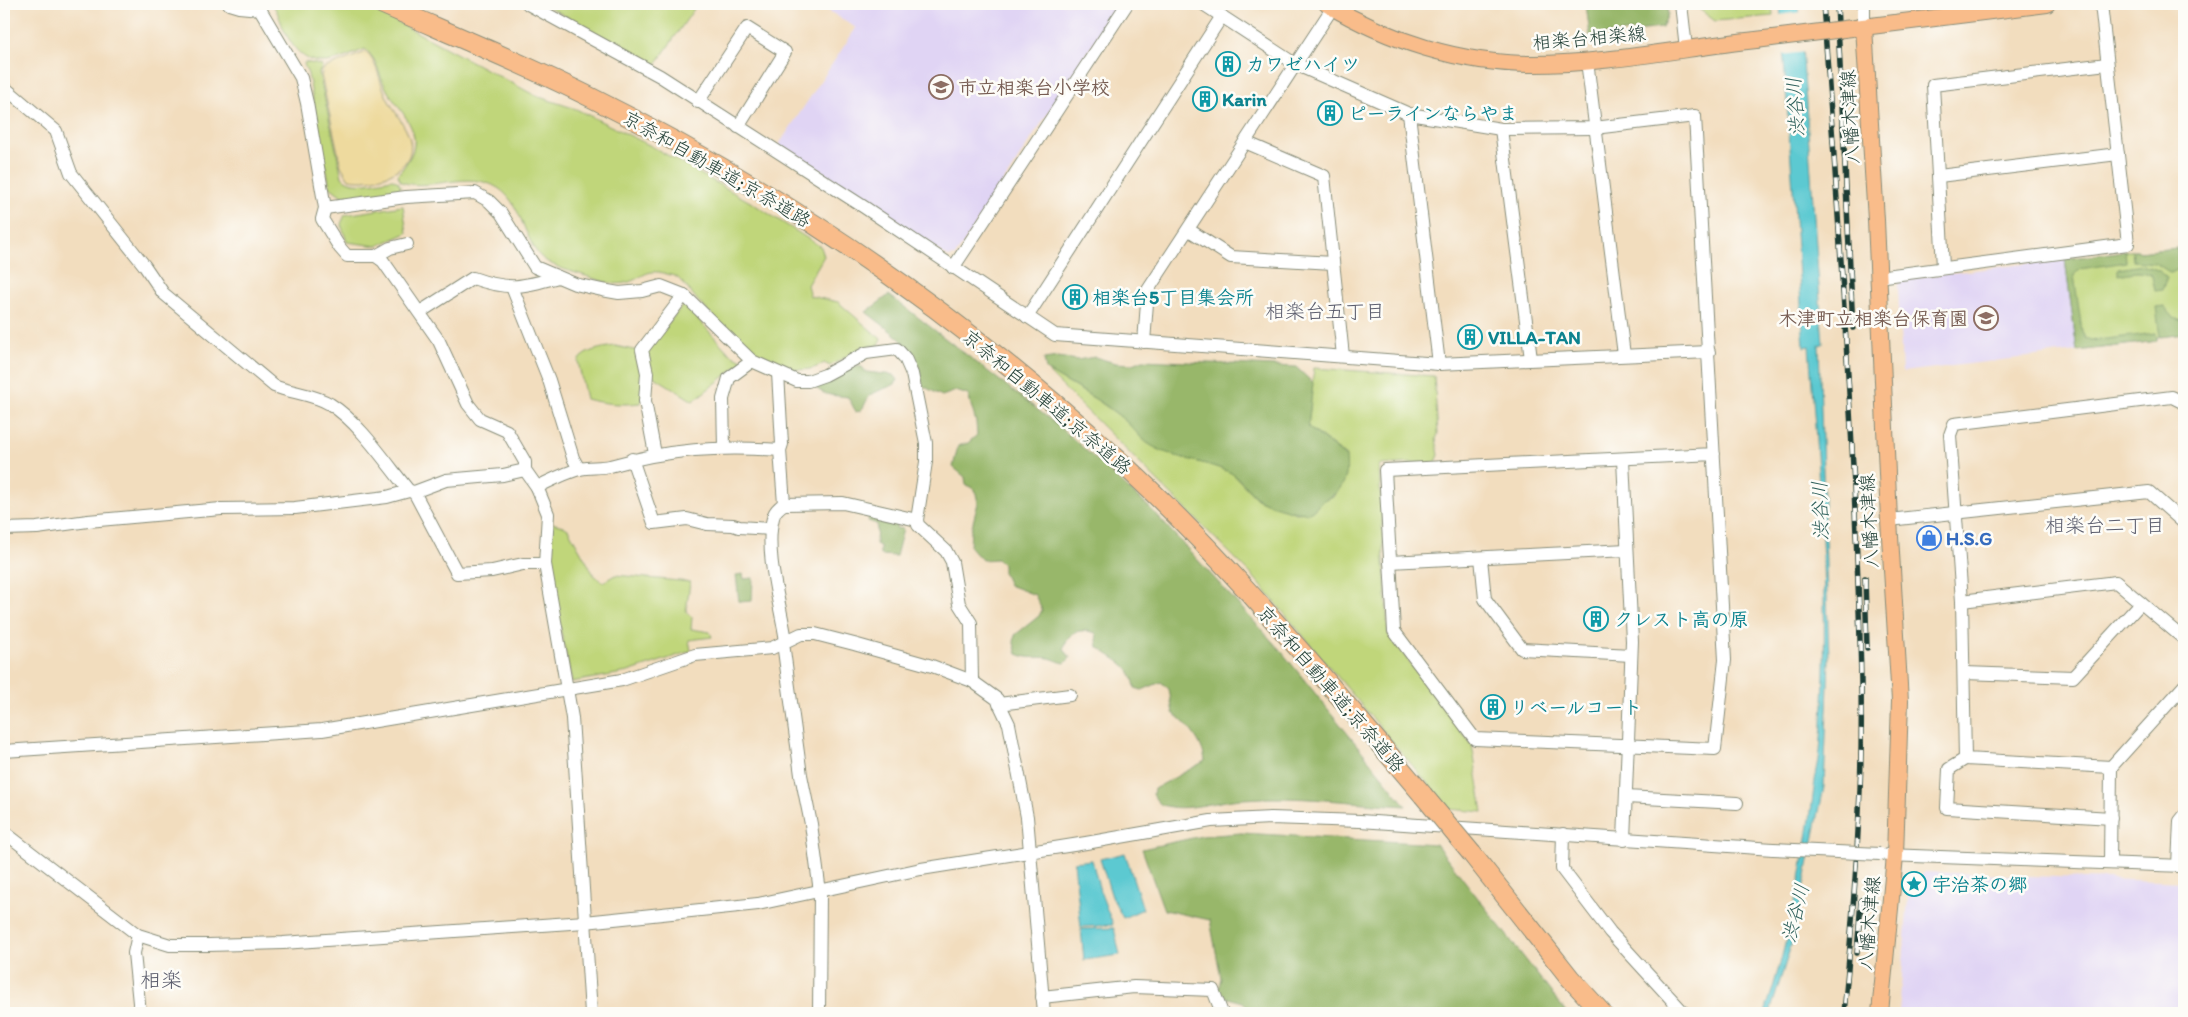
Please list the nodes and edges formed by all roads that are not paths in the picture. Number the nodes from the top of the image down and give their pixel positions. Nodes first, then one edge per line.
1 (229, 4) edge
2 (382, 4) edge
3 (528, 4) edge
4 (1127, 4) edge
5 (1204, 4) edge
6 (1681, 4) edge
7 (1864, 4) edge
8 (2047, 4) edge
9 (2100, 4) edge
10 (1332, 5) edge
11 (1222, 16) junction
12 (1858, 28) junction
13 (1686, 48) junction
14 (1587, 62) junction
15 (1295, 64) junction
16 (2107, 64) junction
17 (4, 87) edge
18 (698, 102) junction
19 (1409, 114) junction
20 (738, 127) junction
21 (1594, 128) junction
22 (1501, 129) junction
23 (1244, 142) junction
24 (2118, 154) junction
25 (1939, 176) junction
26 (325, 208) junction
27 (1189, 230) junction
28 (407, 244) dead end
29 (376, 256) junction
30 (1333, 263) junction
31 (1943, 267) junction
32 (953, 268) junction
33 (558, 277) junction
34 (1878, 277) junction
35 (512, 287) junction
36 (684, 295) junction
37 (420, 312) junction
38 (1028, 317) junction
39 (1144, 342) junction
40 (1709, 352) junction
41 (1343, 356) junction
42 (1624, 356) junction
43 (1531, 360) junction
44 (752, 361) junction
45 (1438, 364) junction
46 (778, 373) junction
47 (2184, 402) edge
48 (724, 448) junction
49 (780, 450) junction
50 (654, 454) junction
51 (1714, 454) junction
52 (632, 459) junction
53 (1623, 460) junction
54 (579, 469) junction
55 (525, 470) junction
56 (537, 487) junction
57 (412, 491) junction
58 (784, 504) junction
59 (1955, 512) junction
60 (916, 520) junction
61 (1889, 520) junction
62 (2184, 523) edge
63 (4, 529) edge
64 (771, 529) junction
65 (1627, 550) junction
66 (1481, 558) junction
67 (1390, 562) junction
68 (545, 564) junction
69 (1962, 601) junction
70 (2142, 603) junction
71 (2184, 638) edge
72 (784, 642) junction
73 (1632, 655) junction
74 (1965, 673) junction
75 (972, 681) junction
76 (2184, 686) edge
77 (568, 688) junction
78 (1070, 695) dead end
79 (1000, 704) junction
80 (1628, 746) junction
81 (4, 751) edge
82 (1965, 759) junction
83 (2111, 767) junction
84 (1626, 797) junction
85 (1737, 804) dead end
86 (2184, 816) edge
87 (2111, 818) junction
88 (4, 832) edge
89 (1562, 834) junction
90 (1624, 840) junction
91 (1031, 850) junction
92 (1888, 855) junction
93 (2110, 863) junction
94 (2181, 866) edge
95 (820, 892) junction
96 (585, 922) junction
97 (138, 935) junction
98 (1570, 978) junction
99 (1042, 997) junction
100 (140, 1013) edge
101 (591, 1013) edge
102 (819, 1013) edge
103 (1044, 1013) edge
104 (1222, 1013) edge
105 (1592, 1013) edge
106 (1602, 1013) edge
107 (1684, 1013) edge
108 (1880, 1013) edge

1 - 26 street
2 - 98 highway, 京奈和自動車道;京奈道路, bridge
3 - 18 street
4 - 32 street
5 - 11 street
6 - 13 street
7 - 12 street
8 - 12 main road, 相楽台相楽線
9 - 16 street
10 - 14 main road, 相楽台相楽線
10 - 15 street
11 - 15 street
11 - 38 street
12 - 13 main road, 相楽台相楽線, bridge
12 - 34 main road, 八幡木津線
13 - 14 main road, 相楽台相楽線
14 - 21 street
15 - 19 street
15 - 23 street
16 - 24 street
16 - 25 street
17 - 57 street
18 - 20 street
18 - 20 street
19 - 22 street
19 - 45 street
20 - 32 street
21 - 22 street
21 - 40 street
21 - 42 street
22 - 43 street
23 - 27 street
23 - 30 street
24 - 25 street
24 - 31 street
25 - 31 street
26 - 29 street
26 - 33 street
27 - 30 street
27 - 39 street
28 - 29 street
29 - 37 street
30 - 41 street
31 - 34 street
32 - 38 street
33 - 35 street
33 - 36 street
34 - 61 main road, 八幡木津線
35 - 37 street
35 - 54 street
36 - 44 street
36 - 50 street
37 - 55 street
38 - 39 street
39 - 41 street
40 - 42 street
40 - 51 street
41 - 45 street
42 - 43 street
43 - 45 street
44 - 46 street
44 - 48 street
46 - 49 street
46 - 60 street
47 - 59 street
48 - 49 street
48 - 50 street
49 - 58 street
50 - 52 street
51 - 53 street
51 - 80 street
52 - 54 street
52 - 64 street
53 - 65 street
53 - 67 street
54 - 56 street
55 - 56 street
55 - 57 street
56 - 68 street
57 - 63 street
57 - 68 street
58 - 60 street
58 - 64 street
59 - 61 street
59 - 62 street
59 - 69 street
60 - 75 street
61 - 92 main road, 八幡木津線
64 - 72 street
65 - 66 street
65 - 73 street
66 - 67 street
66 - 73 street
67 - 80 street
68 - 77 street
69 - 70 street
69 - 74 street
70 - 71 street
70 - 74 street
72 - 75 street
72 - 77 street
72 - 95 street
73 - 80 street
74 - 82 street
75 - 79 street
76 - 83 street
77 - 81 street
77 - 96 street
78 - 79 street
79 - 91 street
80 - 84 street
82 - 83 street
82 - 87 street
83 - 87 street
84 - 85 street
84 - 90 street
86 - 94 street
87 - 93 street
88 - 97 street
89 - 90 street
89 - 91 street
89 - 107 street
90 - 92 street, bridge
91 - 95 street
91 - 99 street
92 - 93 street
92 - 108 main road, 八幡木津線
93 - 94 street
95 - 96 street
95 - 102 street
96 - 97 street
96 - 101 street
97 - 100 street
98 - 105 highway, 京奈和自動車道;京奈道路
98 - 106 highway, 京奈和自動車道;京奈道路
99 - 103 street
99 - 104 street

